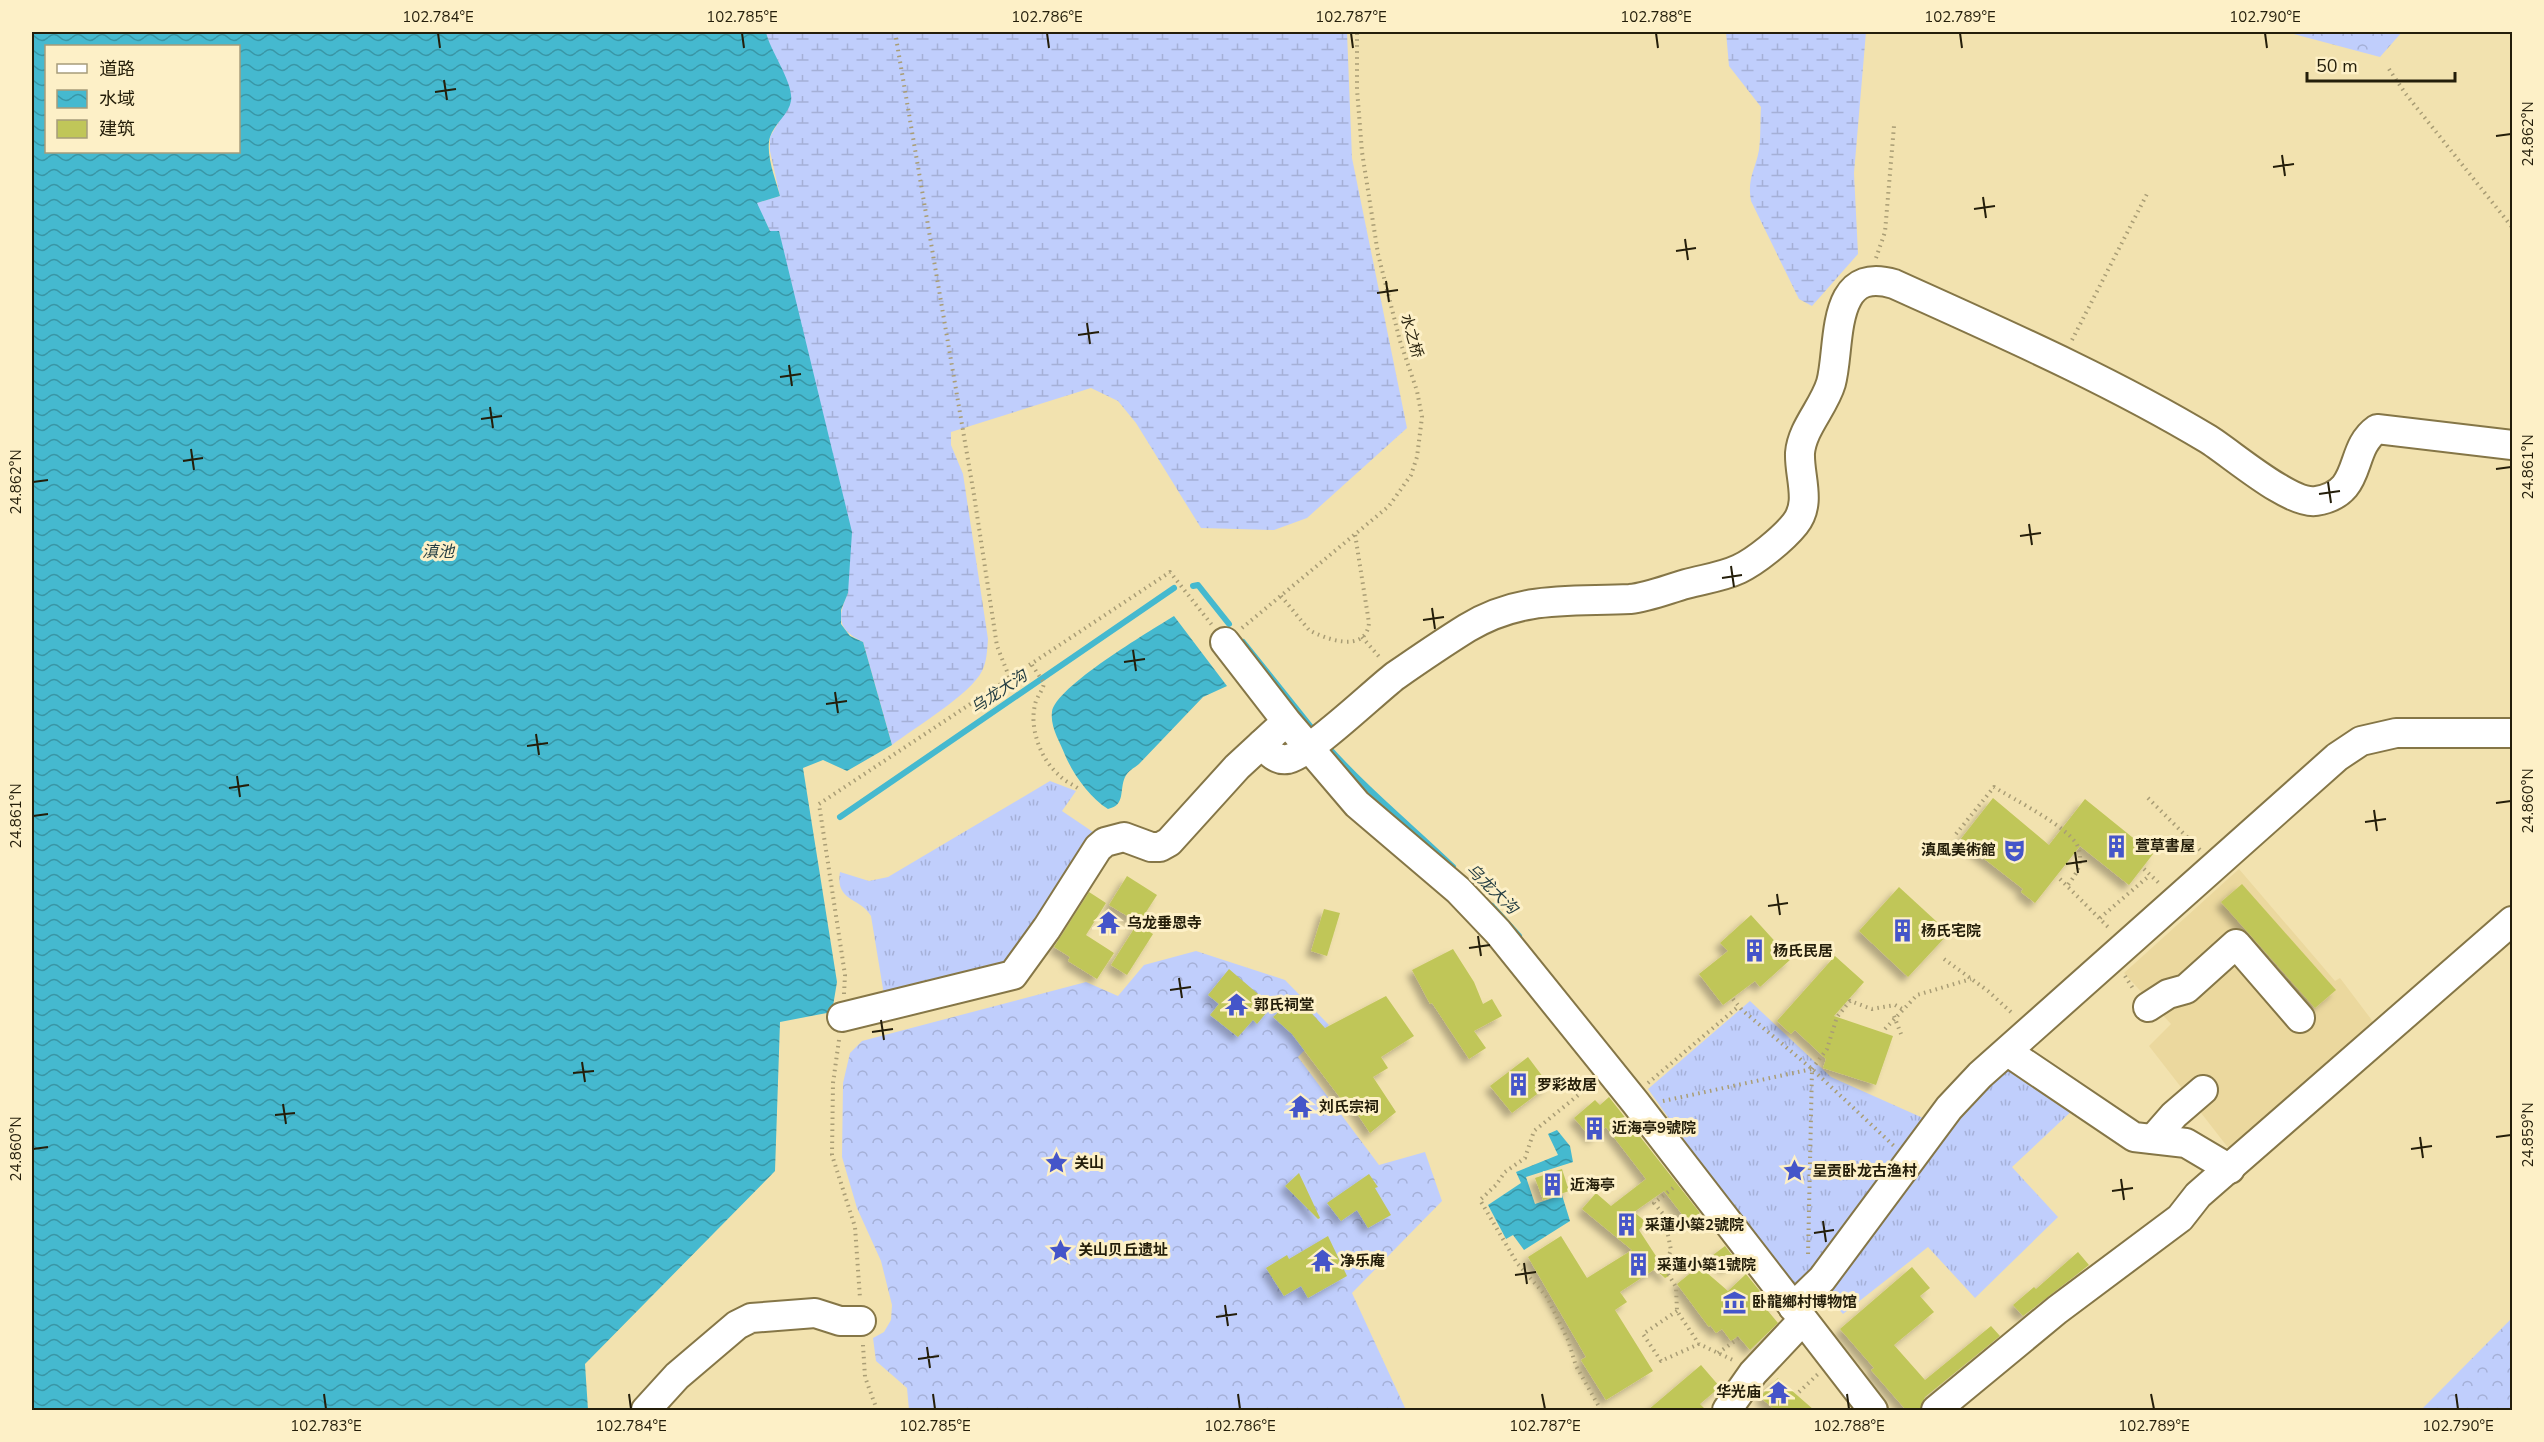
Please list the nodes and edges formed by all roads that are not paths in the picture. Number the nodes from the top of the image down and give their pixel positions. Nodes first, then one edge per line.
1 (2512, 446) edge
2 (1225, 642) road end
3 (1287, 722) junction
4 (2512, 733) edge
5 (1262, 744) junction
6 (1308, 747) junction
7 (2512, 921) edge
8 (2148, 1007) dead end
9 (842, 1017) road end
10 (2300, 1018) dead end
11 (2008, 1052) junction
12 (2202, 1090) dead end
13 (2153, 1139) junction
14 (2230, 1169) junction
15 (1798, 1314) junction
16 (861, 1321) road end
17 (646, 1410) edge
18 (1727, 1410) edge
19 (1873, 1410) edge
20 (1936, 1410) edge

1 - 6 street
2 - 3 street
3 - 5 street
3 - 6 street
4 - 11 street
5 - 6 street
5 - 9 street
6 - 15 street
7 - 14 street
8 - 10 street
11 - 13 street
11 - 15 street
12 - 13 street
13 - 14 street
14 - 20 street
15 - 18 street
15 - 19 street
16 - 17 street

